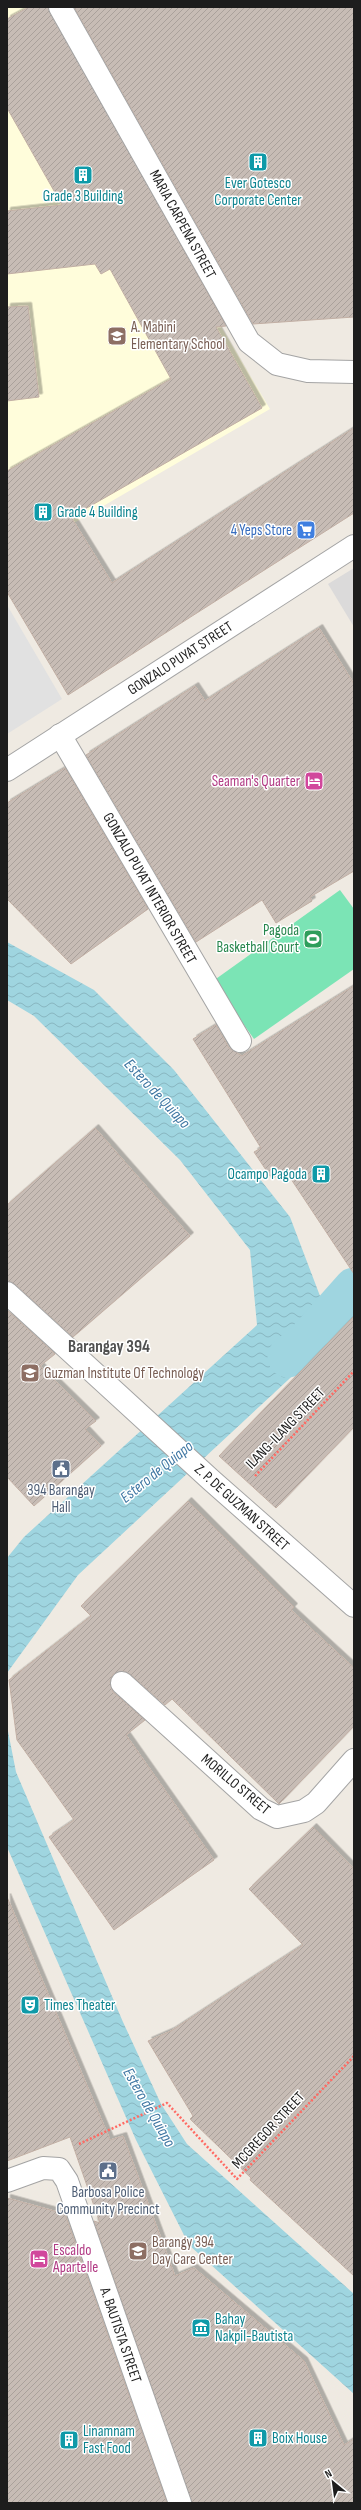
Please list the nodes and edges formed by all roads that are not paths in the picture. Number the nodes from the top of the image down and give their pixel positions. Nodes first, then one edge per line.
1 (60, 7) edge
2 (354, 372) edge
3 (354, 546) edge
4 (60, 735) junction
5 (7, 770) edge
6 (240, 1041) dead end
7 (7, 1293) edge
8 (354, 1606) edge
9 (122, 1683) dead end
10 (354, 1760) edge
11 (7, 2181) edge
12 (180, 2503) edge

1 - 2 street, MARIA CARPENA STREET
3 - 4 street, GONZALO PUYAT STREET
4 - 5 street, GONZALO PUYAT STREET
4 - 6 street, GONZALO PUYAT INTERIOR STREET
7 - 8 street, Z. P. DE GUZMAN STREET
9 - 10 street, MORILLO STREET
11 - 12 street, A. BAUTISTA STREET

